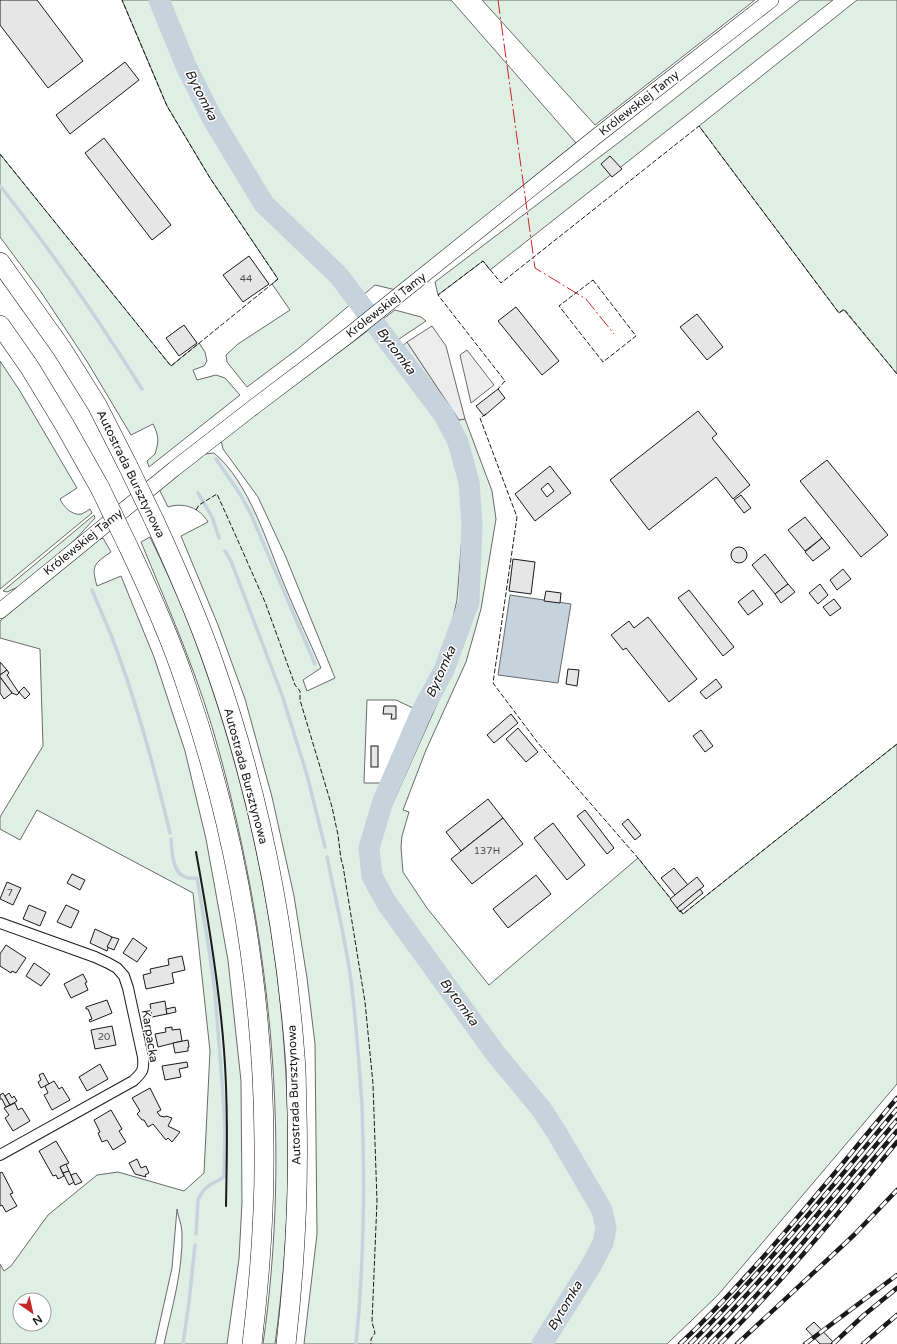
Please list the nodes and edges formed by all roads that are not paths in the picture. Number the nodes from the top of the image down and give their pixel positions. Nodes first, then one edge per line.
1 (771, 0) edge
2 (0, 262) edge
3 (0, 325) edge
4 (1, 607) edge
5 (0, 923) edge
6 (0, 1155) edge
7 (252, 1344) edge
8 (286, 1344) edge

1 - 4 street, Królewskiej Tamy
2 - 8 highway, Autostrada Bursztynowa, bridge
3 - 7 highway, bridge
5 - 6 street, Karpacka

